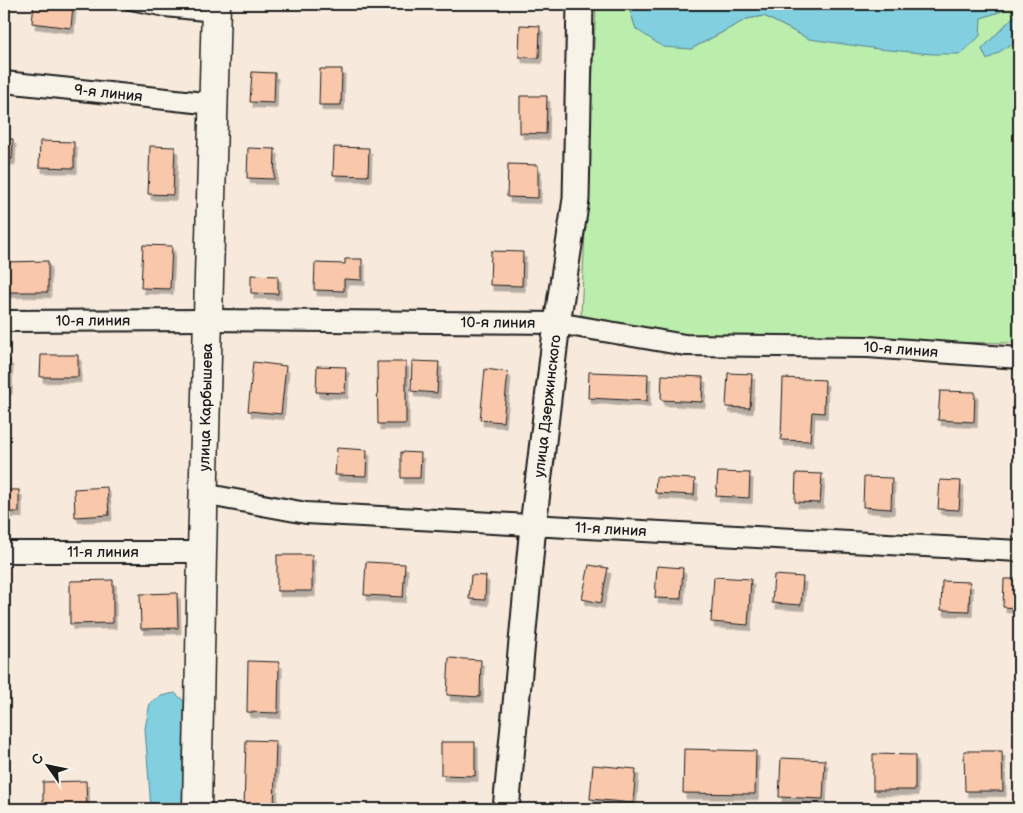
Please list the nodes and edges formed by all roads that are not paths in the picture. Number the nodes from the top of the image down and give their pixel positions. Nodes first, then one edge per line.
1 (130, 4) edge
2 (580, 4) edge
3 (216, 10) edge
4 (4, 82) edge
5 (214, 104) junction
6 (208, 320) junction
7 (4, 321) edge
8 (557, 323) junction
9 (1019, 358) edge
10 (203, 494) junction
11 (533, 526) junction
12 (1019, 551) edge
13 (4, 552) edge
14 (202, 552) junction
15 (197, 809) edge
16 (506, 809) edge

1 - 3 lane
2 - 8 street, улица Дзержинского
3 - 5 main road, улица Карбышева
4 - 5 street, 9-я линия
5 - 6 main road, улица Карбышева
6 - 7 street, 10-я линия
6 - 8 street, 10-я линия
6 - 10 main road, улица Карбышева
8 - 9 street, 10-я линия
8 - 11 street, улица Дзержинского
10 - 11 street, 11-я линия
10 - 14 main road, улица Карбышева
11 - 12 street, 11-я линия
11 - 16 street, улица Дзержинского
13 - 14 street, 11-я линия
14 - 15 main road, улица Карбышева

